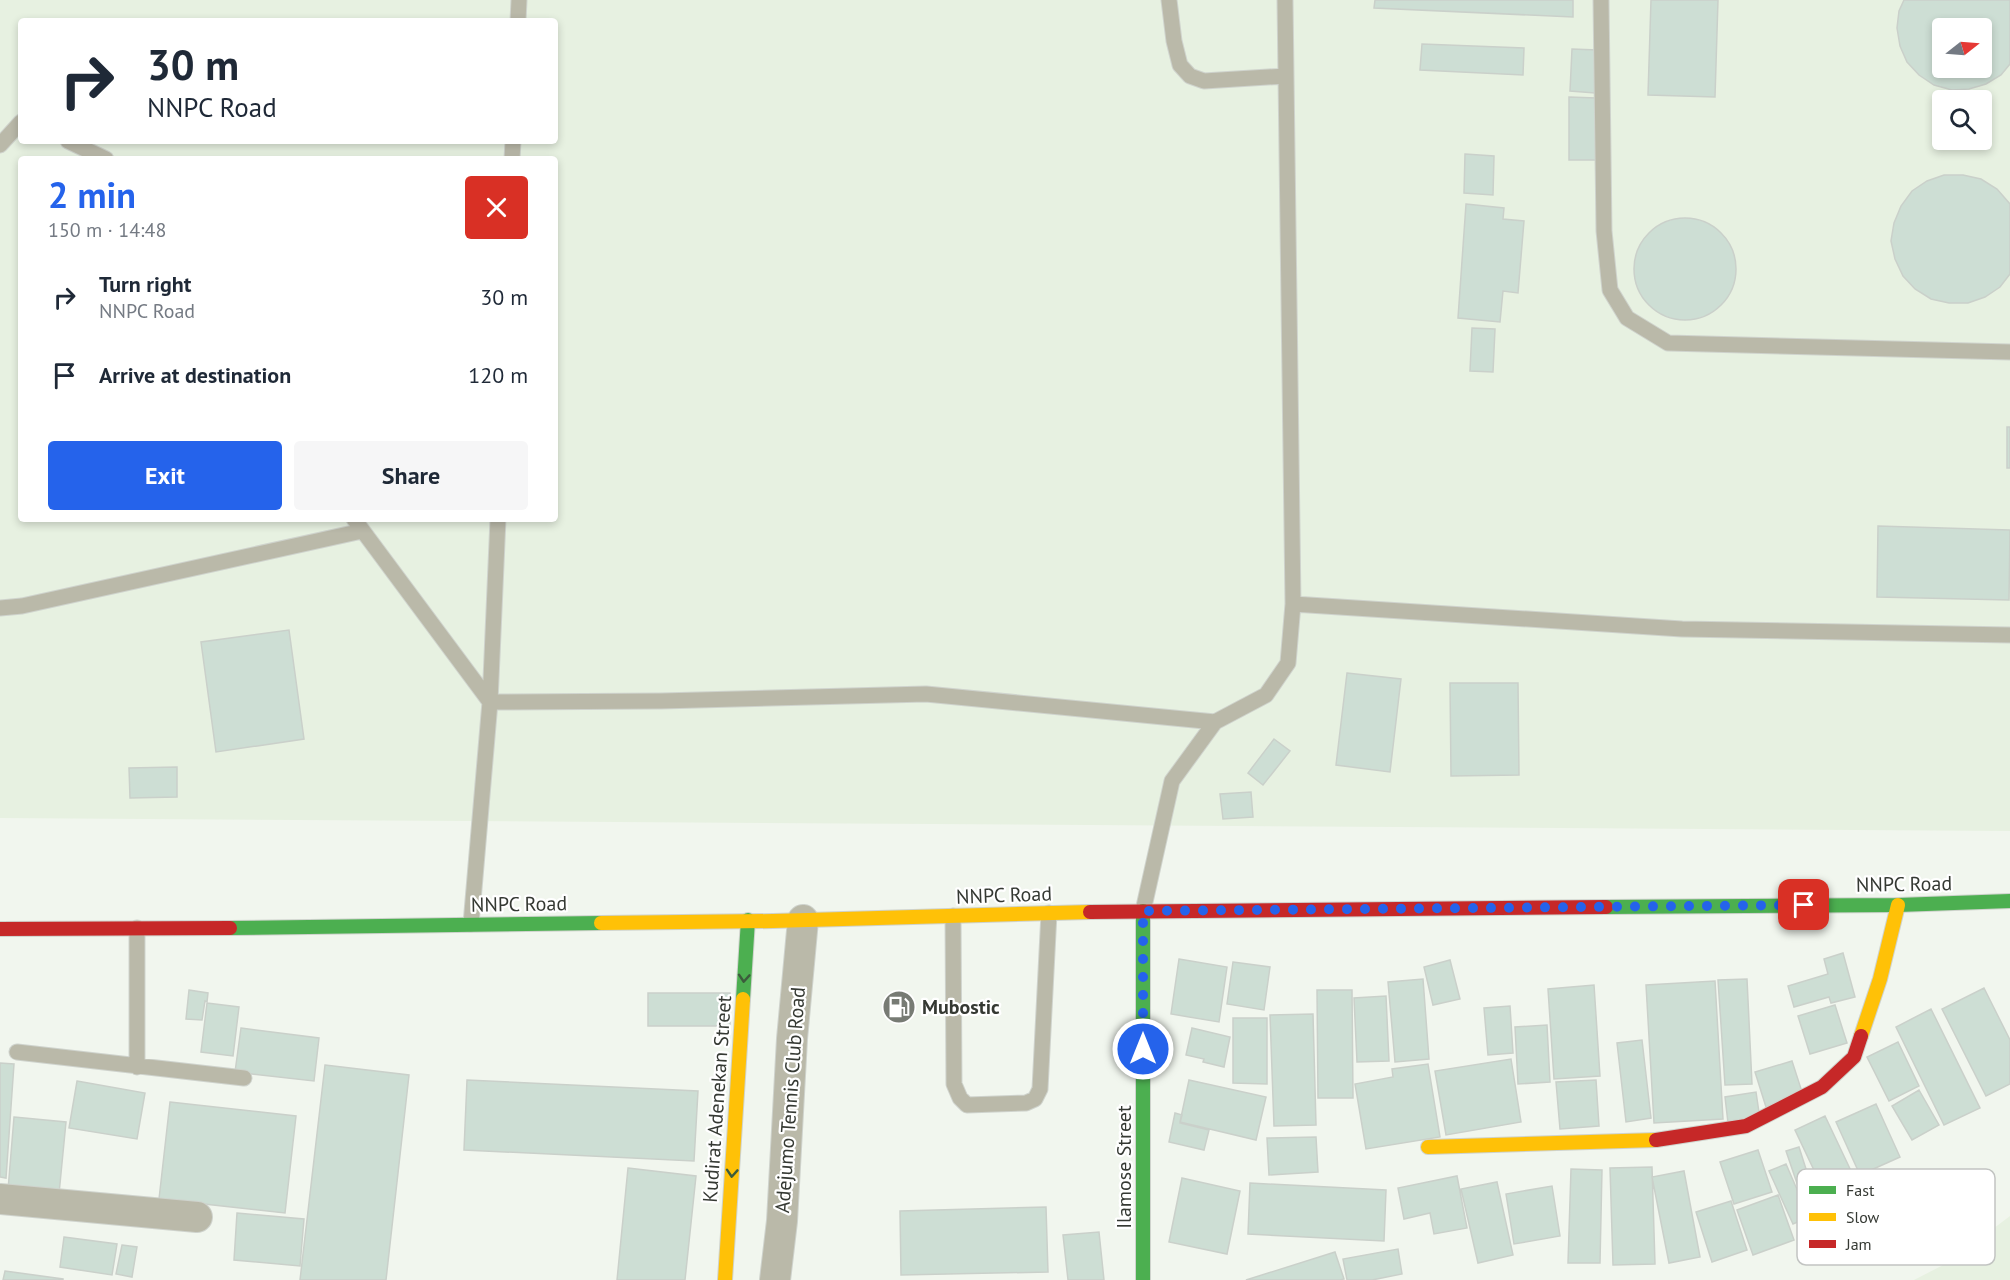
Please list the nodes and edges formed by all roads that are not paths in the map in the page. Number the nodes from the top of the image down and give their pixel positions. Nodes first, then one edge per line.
1 (519, 0) edge
2 (1169, 0) edge
3 (1285, 0) edge
4 (1601, 0) edge
5 (518, 18) edge
6 (1286, 76) junction
7 (18, 125) edge
8 (74, 144) edge
9 (0, 145) edge
10 (100, 156) edge
11 (2010, 352) edge
12 (498, 522) edge
13 (358, 525) edge
14 (1293, 604) junction
15 (0, 608) edge
16 (2010, 636) edge
17 (490, 702) junction
18 (1215, 722) junction
19 (2010, 901) edge
20 (1898, 905) junction
21 (1143, 911) junction
22 (1048, 913) junction
23 (953, 916) junction
24 (748, 920) junction
25 (803, 920) junction
26 (471, 924) junction
27 (137, 928) junction
28 (0, 929) edge
29 (17, 1052) dead end
30 (137, 1066) junction
31 (244, 1078) dead end
32 (1428, 1147) dead end
33 (0, 1199) edge
34 (197, 1217) dead end
35 (725, 1280) edge
36 (775, 1280) edge
37 (1143, 1280) edge

1 - 5 lane
2 - 6 lane
3 - 6 lane
4 - 11 lane
6 - 14 lane
7 - 9 lane
8 - 10 lane
12 - 17 lane
13 - 15 lane
13 - 17 lane
14 - 16 lane
14 - 18 lane
17 - 18 lane
17 - 26 lane
18 - 21 lane
19 - 20 street, NNPC Road
20 - 21 street, NNPC Road
20 - 32 street
21 - 22 street, NNPC Road
21 - 37 street, Ilamose Street
22 - 23 street, NNPC Road
22 - 23 lane
23 - 25 street, NNPC Road
24 - 25 street, NNPC Road
24 - 26 street, NNPC Road
24 -> 35 street, Kudirat Adenekan Street
25 - 36 street, Adejumo Tennis Club Road
26 - 27 street, NNPC Road
27 - 28 street, NNPC Road
27 - 30 lane
29 - 30 lane
30 - 31 lane
33 - 34 street

